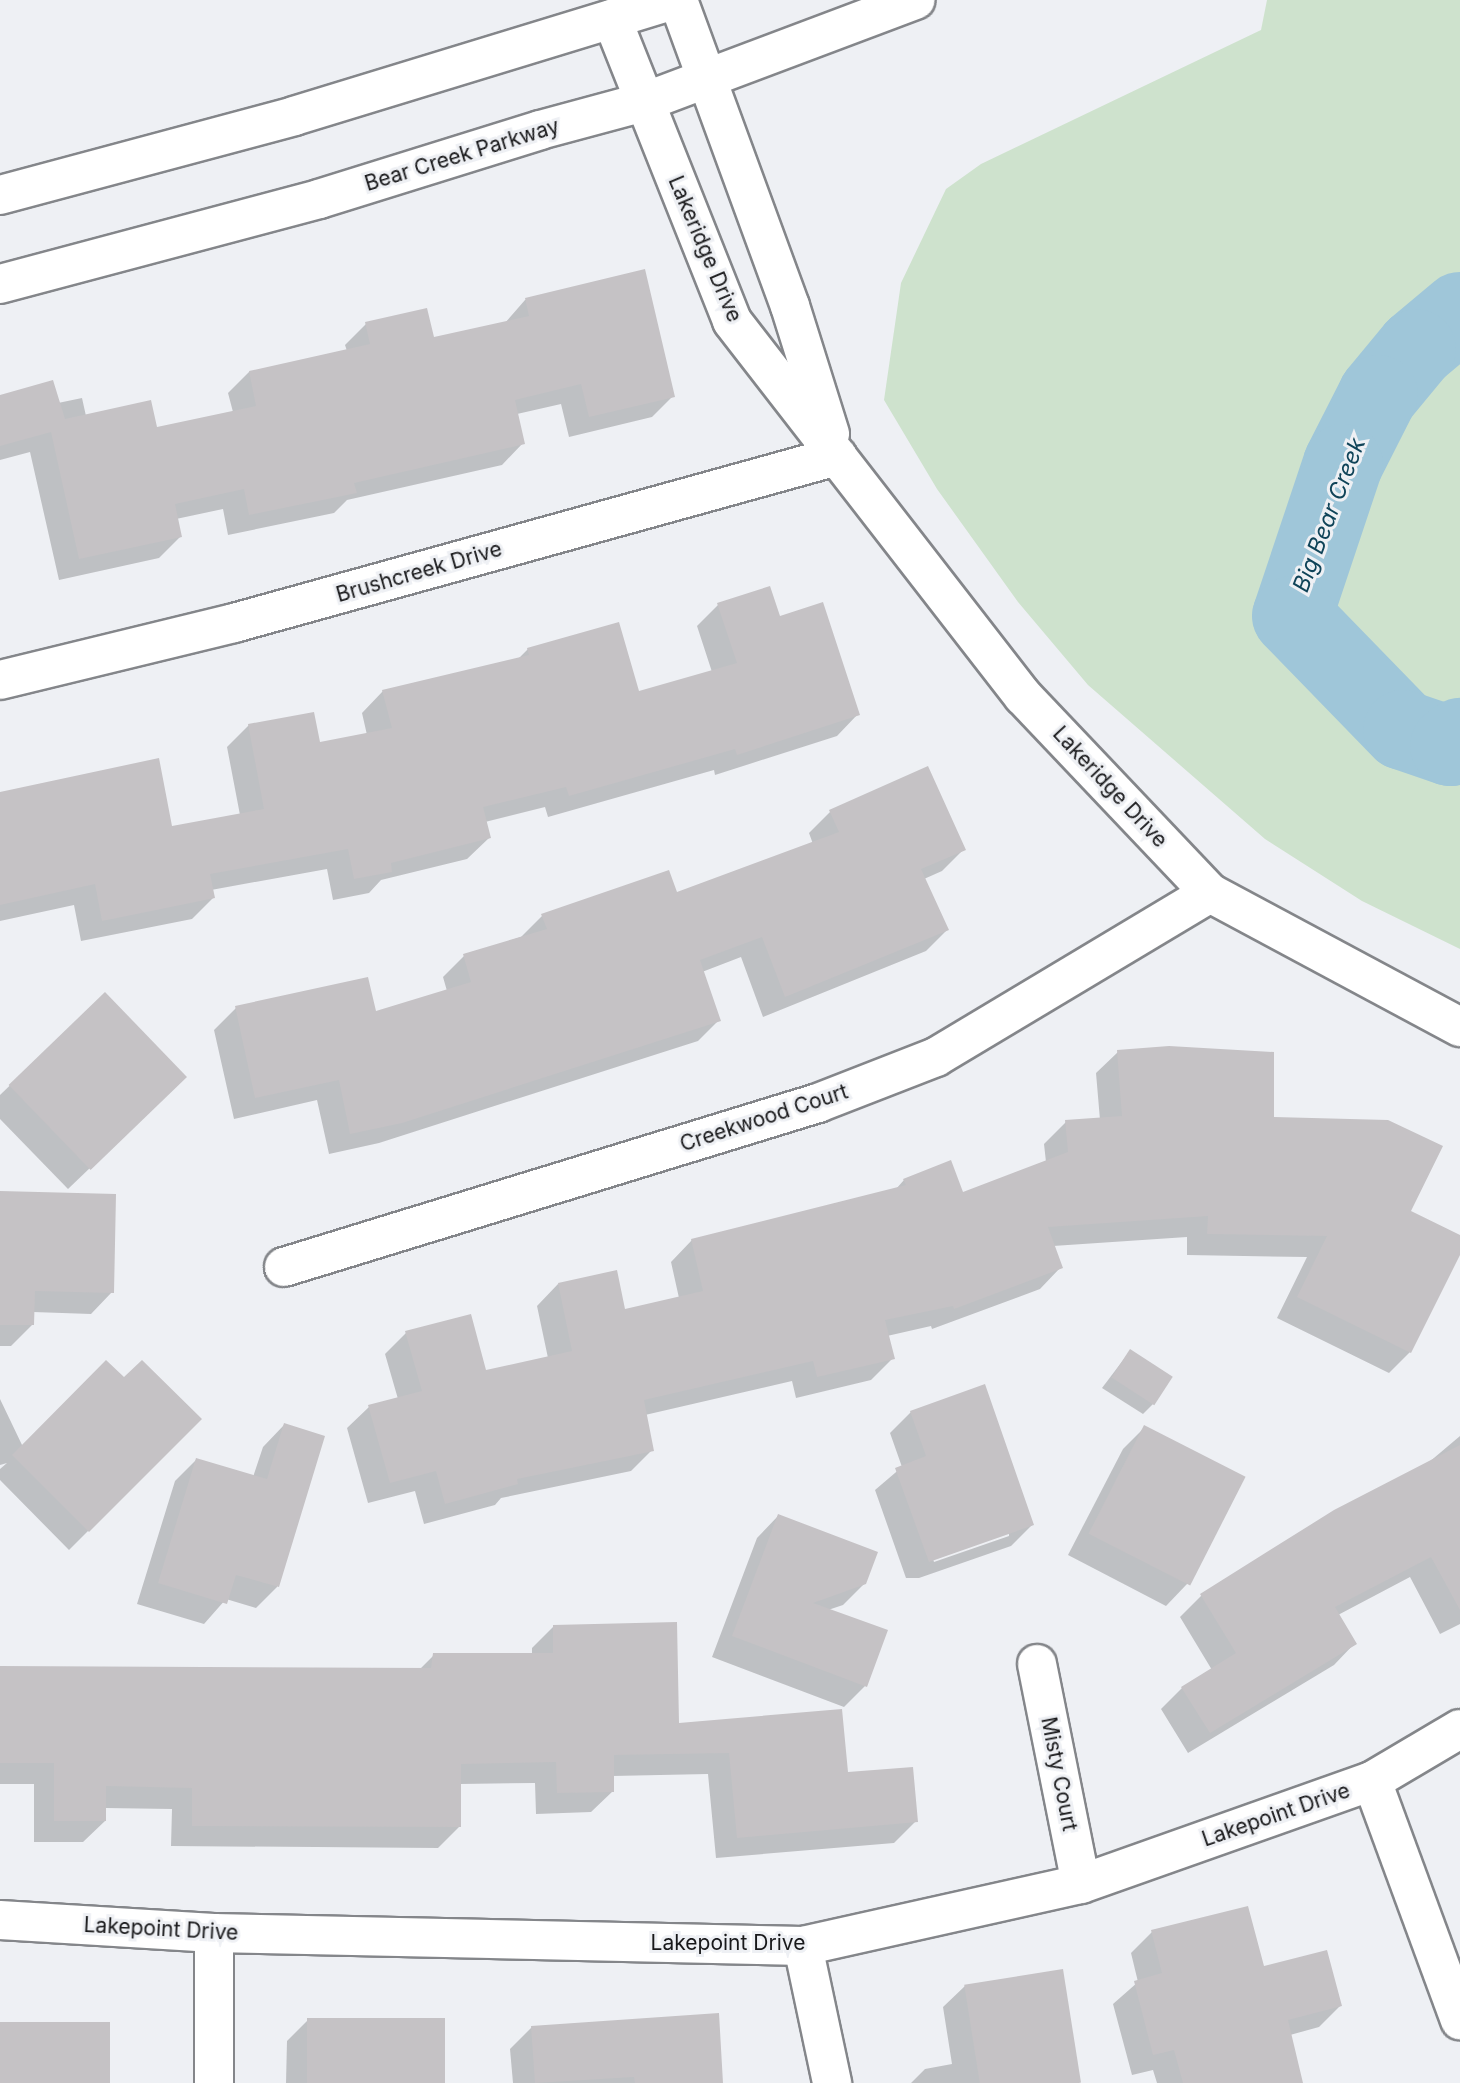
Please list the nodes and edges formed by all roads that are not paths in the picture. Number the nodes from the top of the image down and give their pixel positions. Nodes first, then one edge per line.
1 (675, 0) edge
2 (915, 0) edge
3 (612, 19) junction
4 (708, 81) junction
5 (644, 102) junction
6 (0, 195) edge
7 (0, 284) edge
8 (837, 456) junction
9 (0, 680) edge
10 (1210, 893) junction
11 (1460, 1027) edge
12 (284, 1267) dead end
13 (1037, 1664) dead end
14 (1460, 1730) edge
15 (1372, 1781) junction
16 (1081, 1884) junction
17 (0, 1920) edge
18 (214, 1933) junction
19 (803, 1946) junction
20 (1460, 2020) edge
21 (214, 2083) edge
22 (832, 2083) edge

1 - 3 street
1 - 4 street, Lakeridge Drive
2 - 4 street, Bear Creek Parkway
3 - 5 street, Lakeridge Drive
3 - 6 street
4 - 5 street, Bear Creek Parkway
4 - 8 street, Lakeridge Drive
5 - 7 street, Bear Creek Parkway
5 - 8 street, Lakeridge Drive
8 - 9 street, Brushcreek Drive
8 - 10 street, Lakeridge Drive
10 - 11 street, Lakeridge Drive
10 - 12 street, Creekwood Court
13 - 16 street, Misty Court
14 - 15 street, Lakepoint Drive
15 - 16 street, Lakepoint Drive
15 - 20 street
16 - 19 street, Lakepoint Drive
17 - 18 street, Lakepoint Drive
18 - 19 street, Lakepoint Drive
18 - 21 street
19 - 22 street

